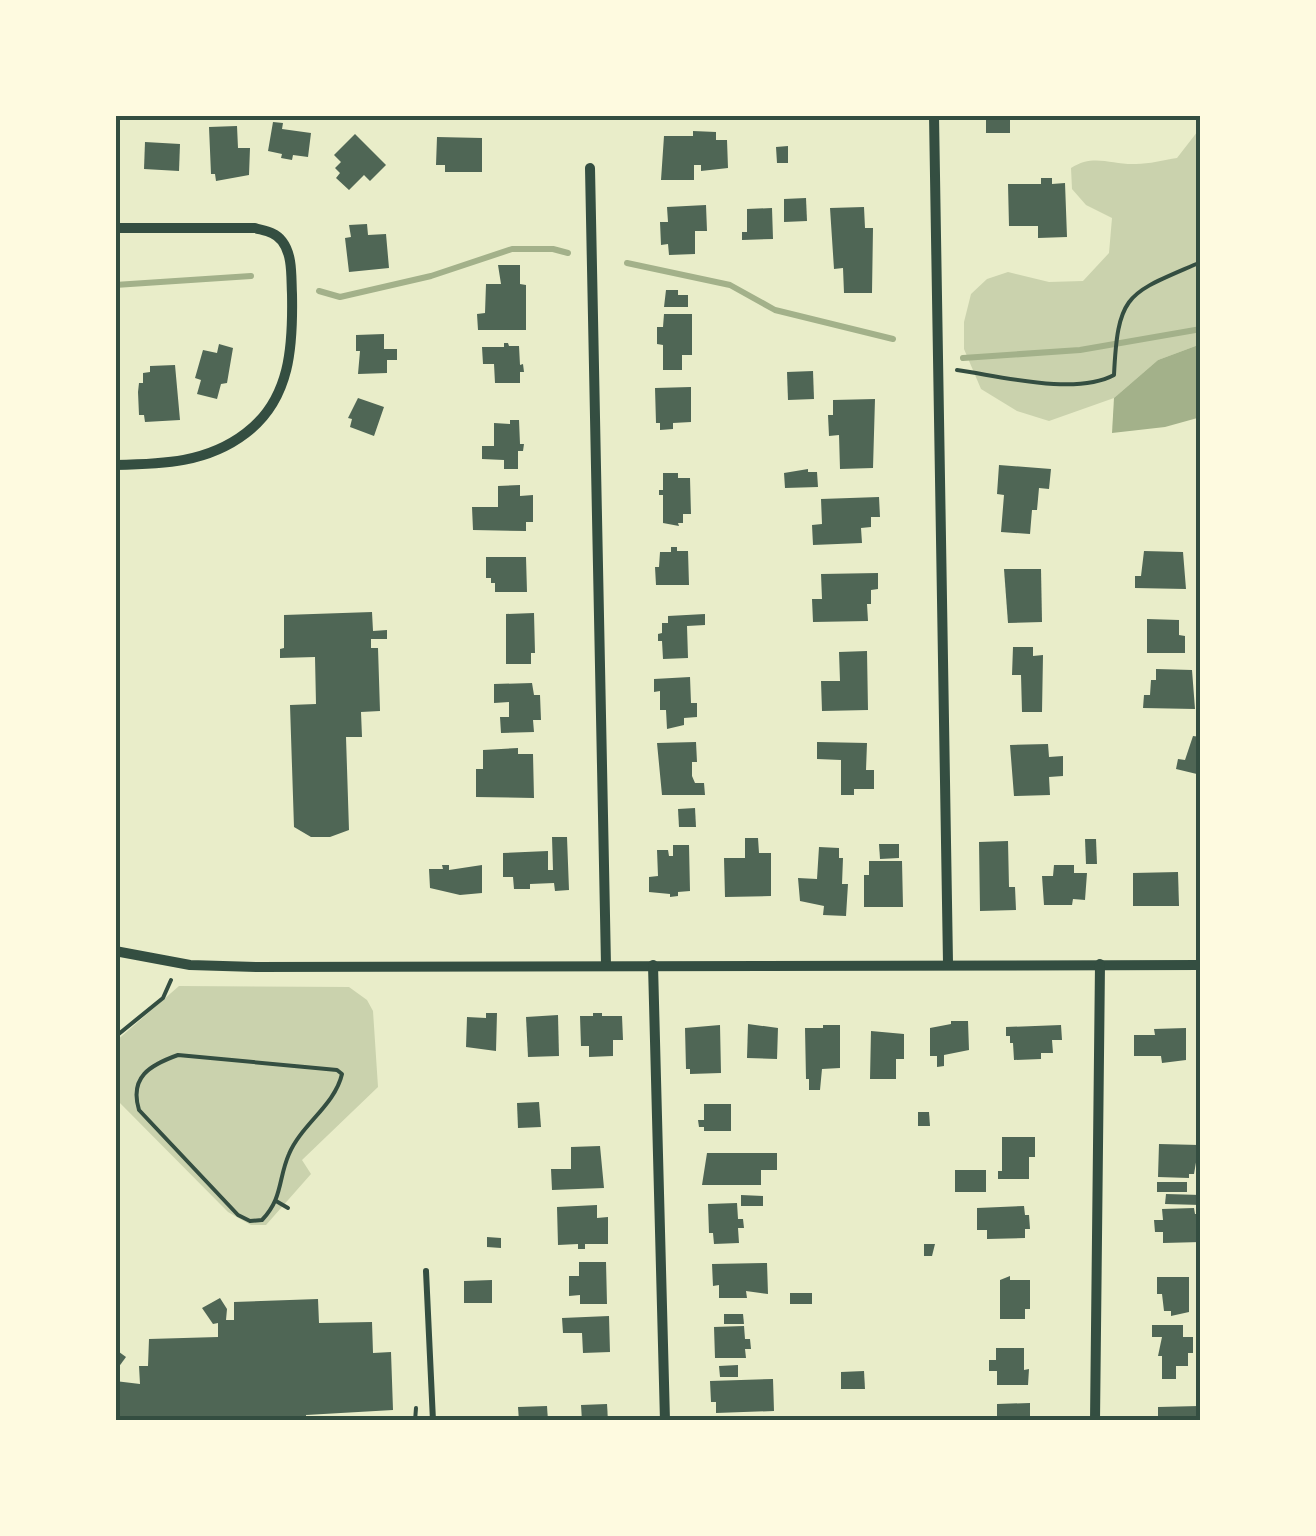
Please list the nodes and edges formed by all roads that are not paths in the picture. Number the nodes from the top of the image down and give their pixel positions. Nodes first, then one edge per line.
1 (934, 115) edge
2 (590, 168) dead end
3 (115, 228) edge
4 (115, 465) edge
5 (115, 951) edge
6 (948, 963) junction
7 (1100, 964) junction
8 (654, 965) junction
9 (1201, 965) edge
10 (606, 966) junction
11 (426, 1272) dead end
12 (433, 1421) edge
13 (665, 1421) edge
14 (1095, 1421) edge

1 - 6 street
2 - 10 street
3 - 4 street
5 - 10 street
6 - 7 street
6 - 8 street
7 - 9 street
7 - 14 street
8 - 10 street
8 - 13 street
11 - 12 lane

